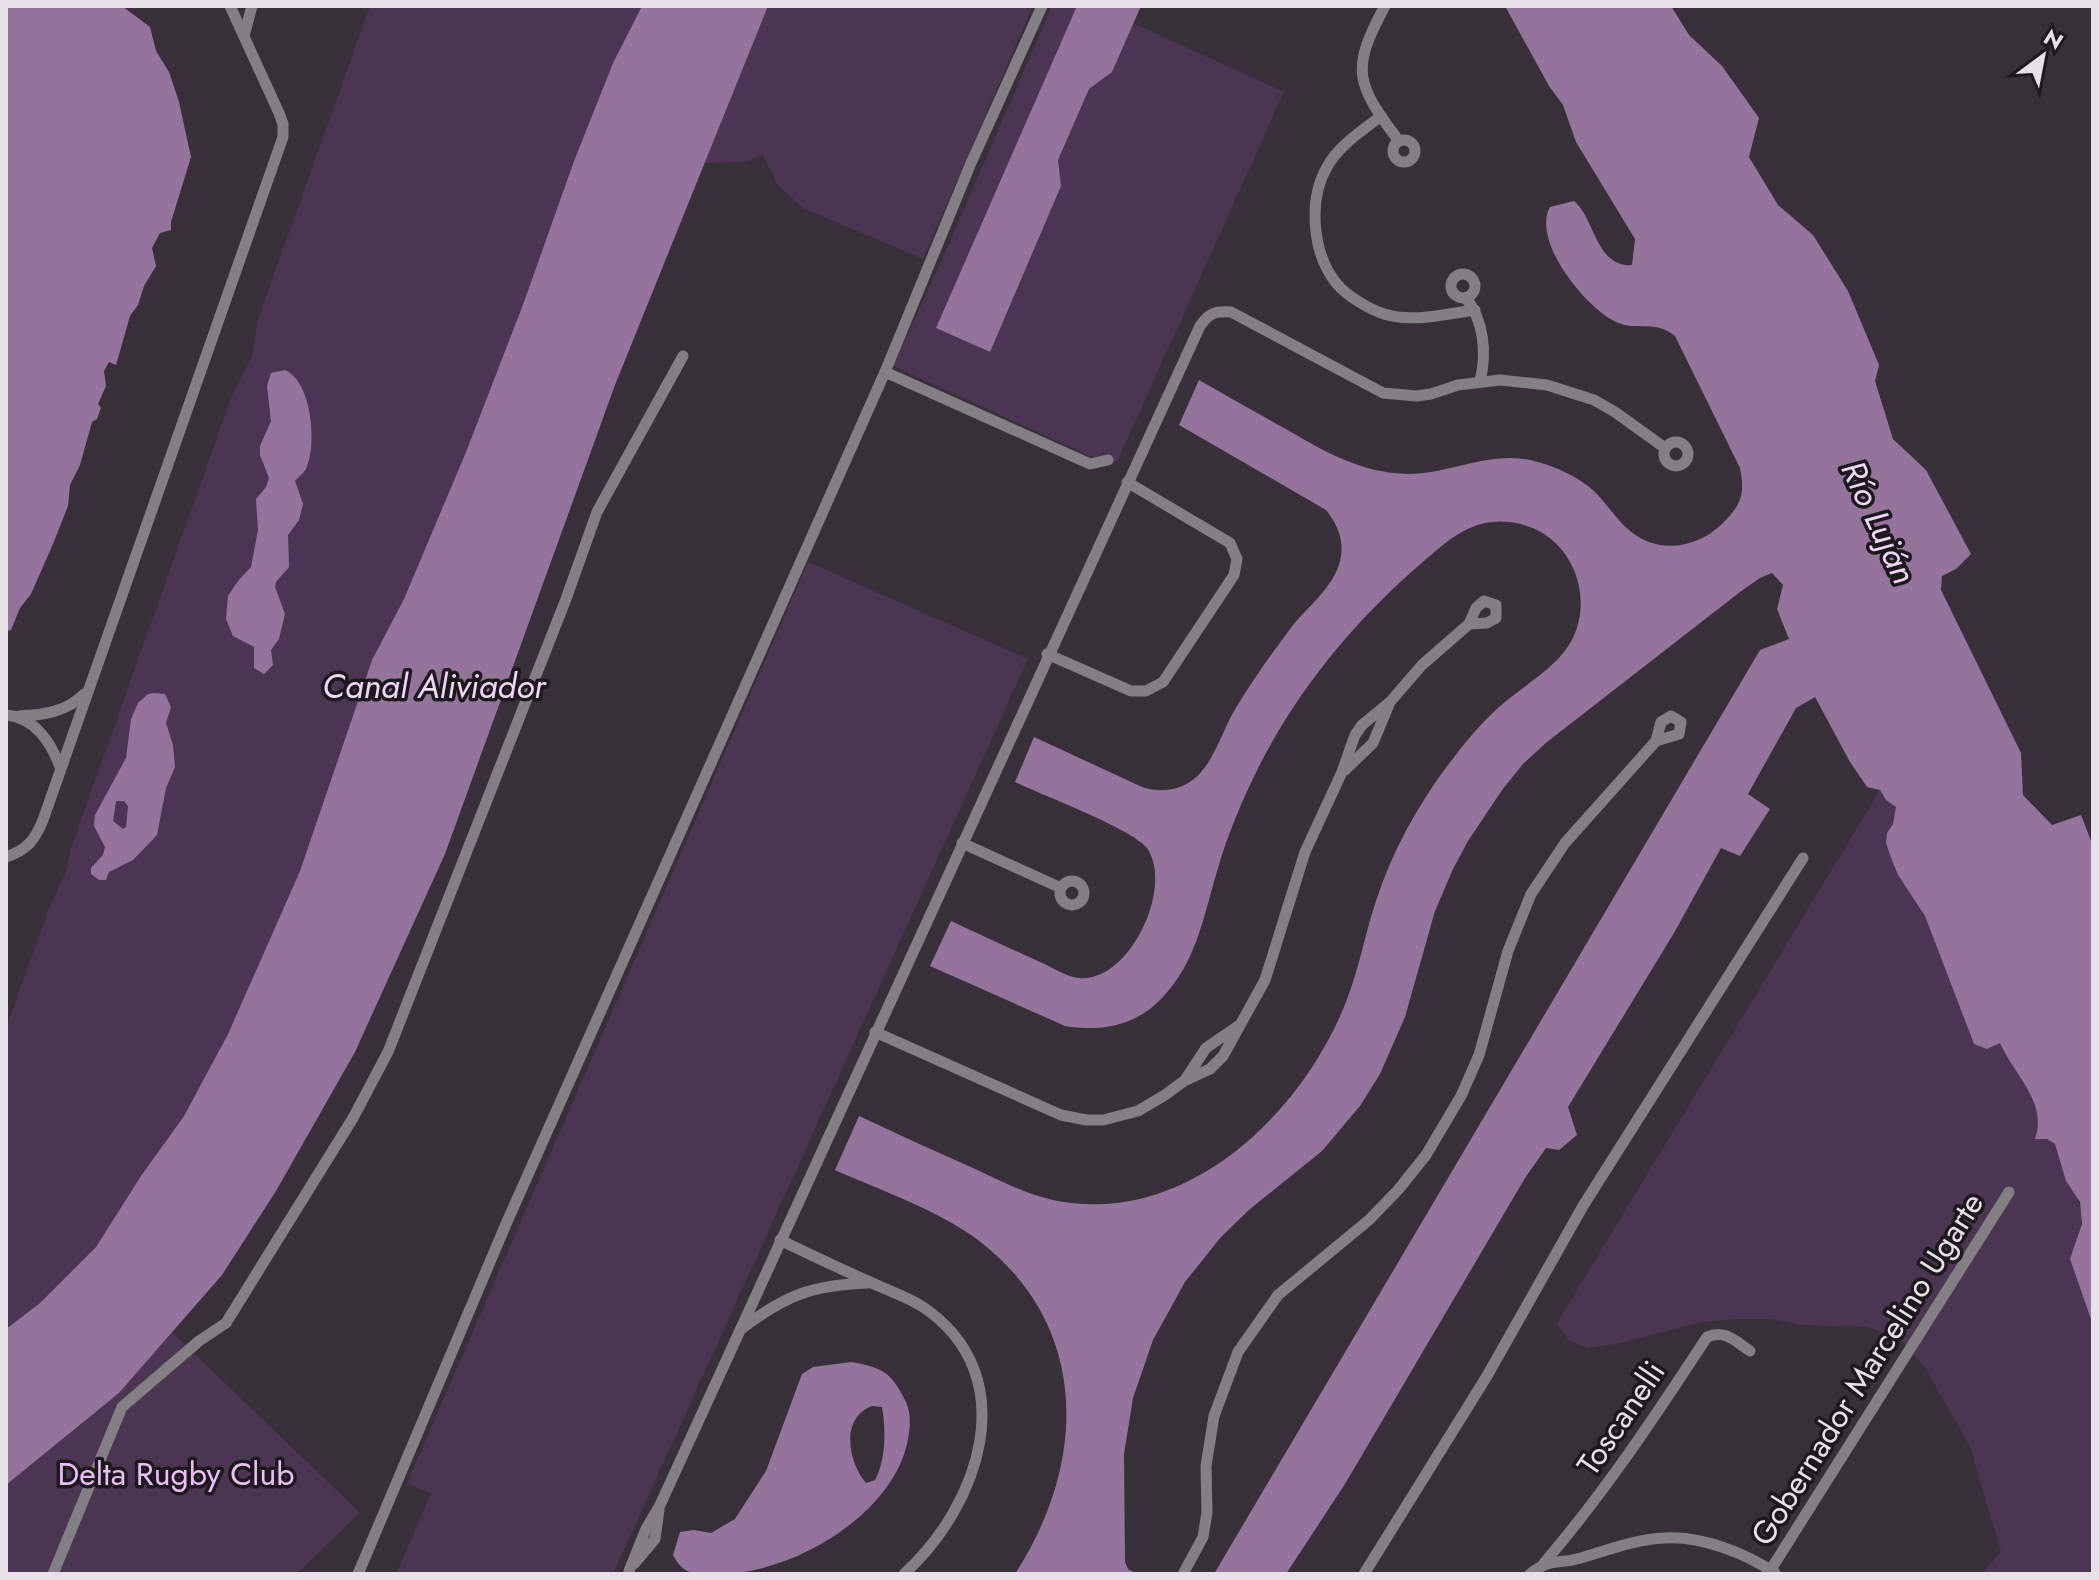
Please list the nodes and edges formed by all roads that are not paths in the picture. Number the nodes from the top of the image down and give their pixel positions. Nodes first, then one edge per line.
1 (230, 6) edge
2 (252, 6) edge
3 (1042, 6) edge
4 (1385, 6) edge
5 (244, 36) junction
6 (1381, 116) junction
7 (1399, 141) dead end
8 (1466, 298) dead end
9 (1475, 310) junction
10 (683, 356) dead end
11 (885, 372) junction
12 (1480, 381) junction
13 (1665, 448) dead end
14 (1108, 460) dead end
15 (1127, 482) junction
16 (1469, 624) dead end
17 (1047, 654) junction
18 (88, 689) junction
19 (1390, 702) junction
20 (12, 716) edge
21 (1656, 741) dead end
22 (60, 767) junction
23 (1342, 772) junction
24 (962, 843) junction
25 (6, 857) edge
26 (1803, 858) dead end
27 (1061, 888) dead end
28 (1238, 1026) junction
29 (875, 1032) junction
30 (1184, 1081) junction
31 (2009, 1192) dead end
32 (780, 1240) junction
33 (871, 1283) junction
34 (741, 1329) junction
35 (1750, 1351) dead end
36 (1544, 1563) junction
37 (629, 1572) edge
38 (1772, 1573) edge
39 (53, 1574) edge
40 (358, 1574) edge
41 (904, 1574) edge
42 (1183, 1574) edge
43 (1364, 1574) edge
44 (1530, 1574) edge

1 - 5 street
2 - 5 street
3 - 11 street
4 - 6 street
5 - 18 street
6 - 7 street
6 - 9 street
8 - 9 street
9 - 12 street
10 - 39 street
11 - 14 street
11 - 40 street
12 - 13 street
12 - 15 street
15 - 17 street
15 - 17 street
16 - 19 street
17 - 24 street
18 - 20 street
18 - 22 street
19 - 23 street
19 - 23 street
20 - 22 street
21 - 42 street
22 - 25 street
23 - 28 street
24 - 27 street
24 - 29 street
26 - 43 street
28 - 30 street
28 - 30 street
29 - 30 street
29 - 32 street
31 - 38 street, Gobernador Marcelino Ugarte
32 - 33 street
32 - 34 street
33 - 34 street
33 - 41 street
34 - 37 street
35 - 36 street, Toscanelli
36 - 38 street
36 - 44 street, Toscanelli

